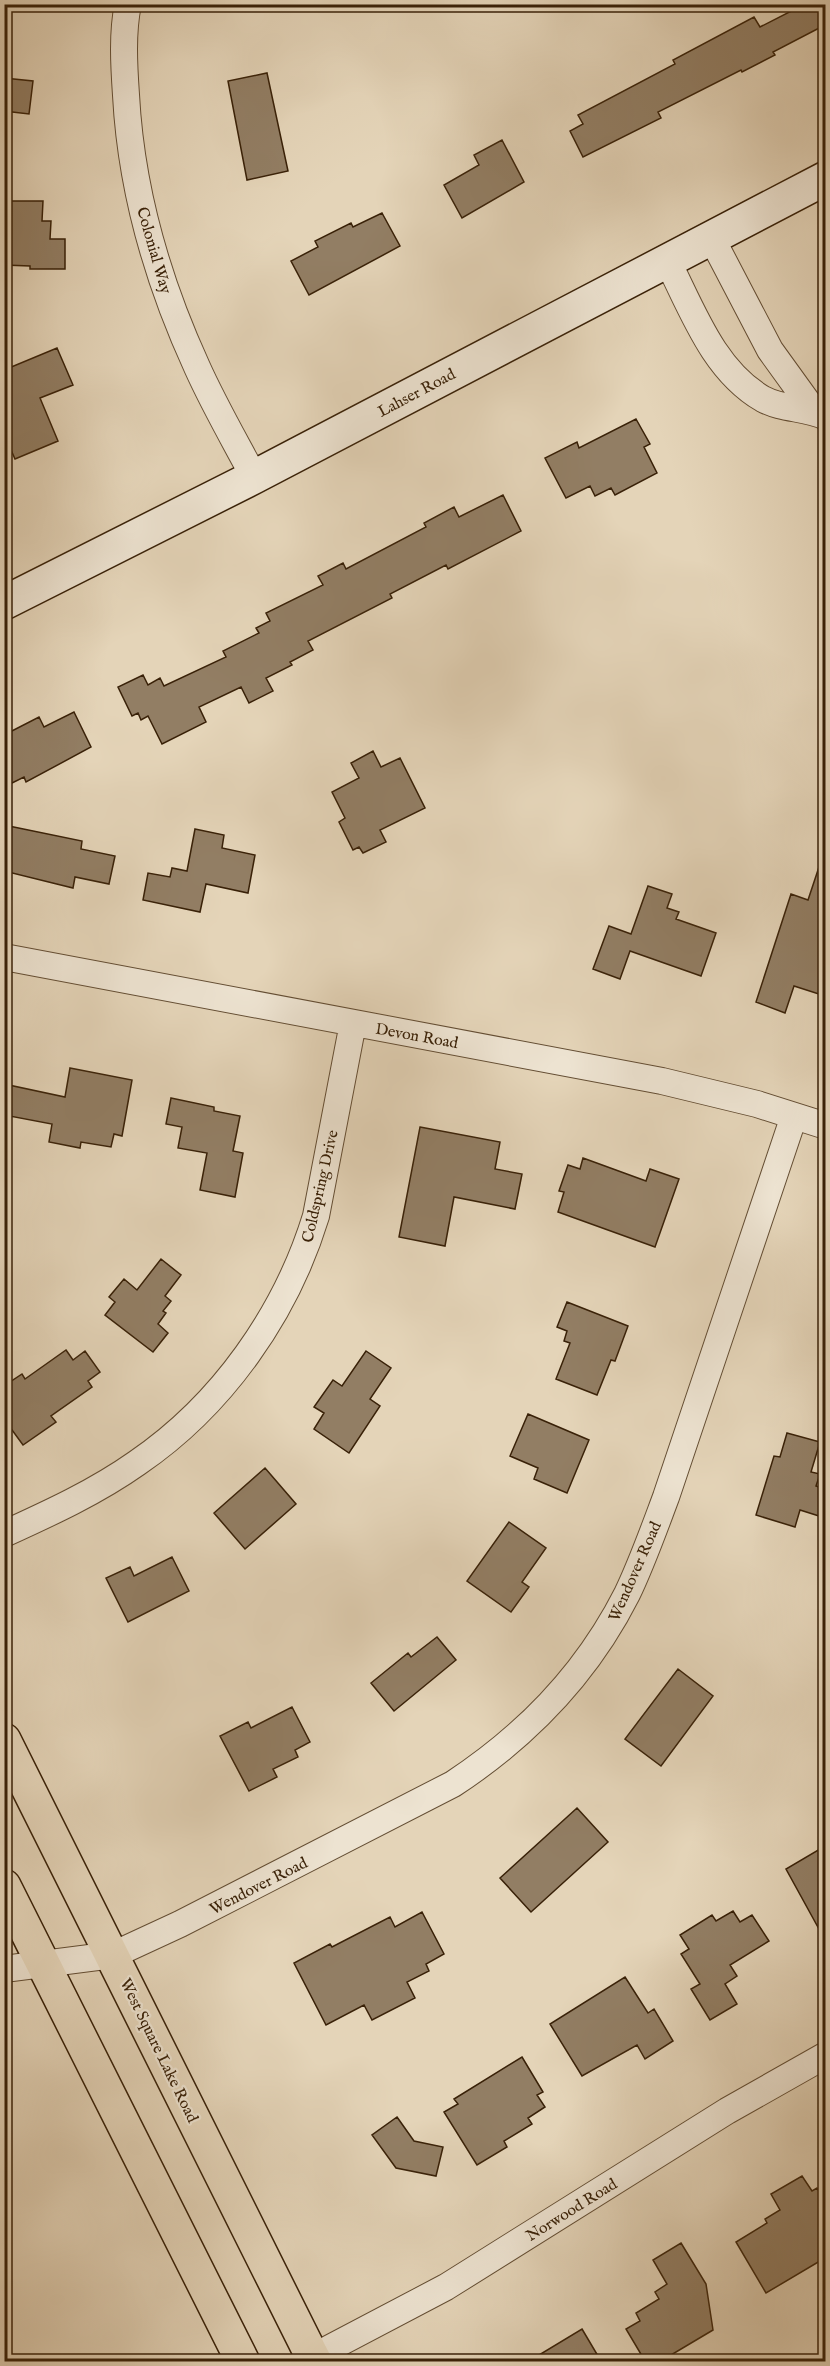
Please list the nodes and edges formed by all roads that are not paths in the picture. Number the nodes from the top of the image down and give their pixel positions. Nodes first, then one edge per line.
1 (128, 4) edge
2 (825, 178) edge
3 (711, 237) junction
4 (667, 260) junction
5 (820, 414) edge
6 (254, 477) junction
7 (4, 603) edge
8 (4, 957) edge
9 (353, 1023) junction
10 (794, 1116) junction
11 (825, 1126) edge
12 (4, 1534) edge
13 (4, 1740) edge
14 (4, 1886) edge
15 (113, 1955) junction
16 (44, 1964) junction
17 (4, 1969) edge
18 (825, 2055) edge
19 (314, 2359) edge
20 (243, 2361) edge

1 - 6 street, Colonial Way
2 - 3 street, Lahser Road
3 - 4 street, Lahser Road
3 - 5 street
4 - 5 street
4 - 6 street, Lahser Road
6 - 7 street, Lahser Road
8 - 9 street, Devon Road
9 - 10 street, Devon Road
9 - 12 street, Coldspring Drive
10 - 11 street, Devon Road
10 - 15 street, Wendover Road
13 - 15 highway, West Square Lake Road
14 - 16 highway
15 - 16 street, Wendover Road
15 - 19 highway, West Square Lake Road
16 - 17 street, Wendover Road
16 - 20 highway
18 - 19 street, Norwood Road

